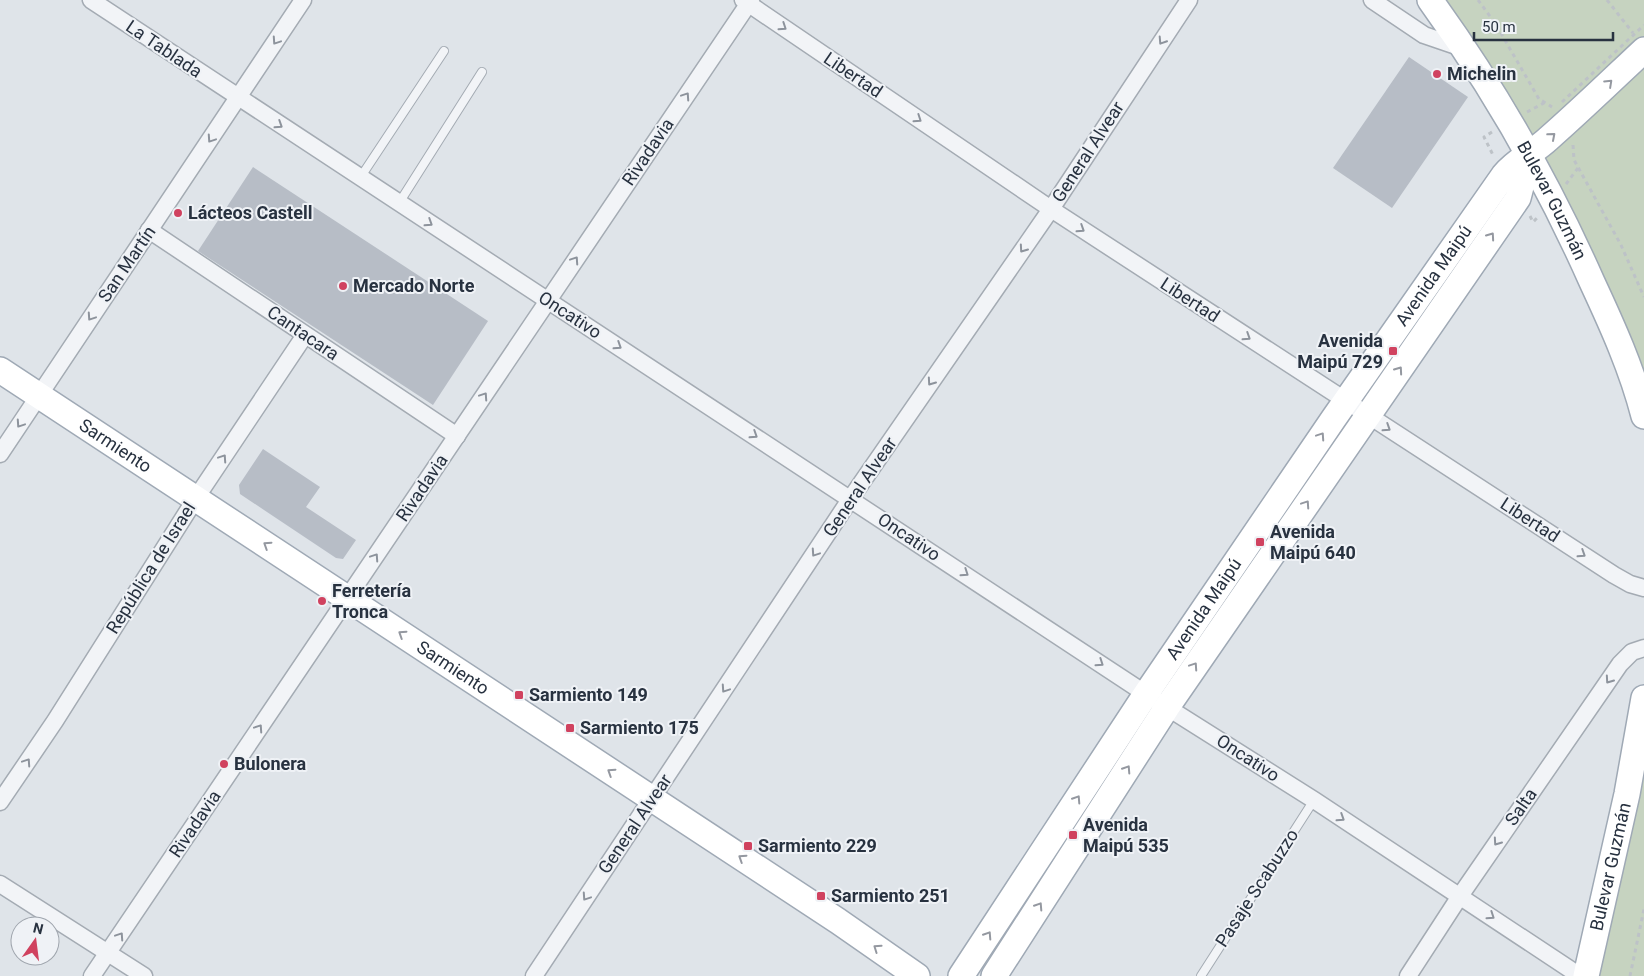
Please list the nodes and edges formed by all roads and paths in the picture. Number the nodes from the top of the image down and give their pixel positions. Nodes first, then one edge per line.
1 (91, 0) edge
2 (303, 0) edge
3 (1189, 0) edge
4 (1372, 0) edge
5 (1430, 0) edge
6 (1607, 0) edge
7 (747, 1) edge
8 (1644, 25) edge
9 (1641, 44) edge
10 (1464, 49) junction
11 (444, 50) dead end
12 (482, 72) dead end
13 (238, 98) junction
14 (1568, 109) junction
15 (1529, 156) junction
16 (360, 178) junction
17 (399, 203) junction
18 (1051, 209) junction
19 (149, 230) junction
20 (548, 300) junction
21 (306, 335) junction
22 (0, 370) edge
23 (39, 395) junction
24 (1346, 402) junction
25 (1367, 415) junction
26 (1644, 416) edge
27 (457, 436) junction
28 (0, 454) edge
29 (196, 498) junction
30 (851, 498) junction
31 (1644, 588) edge
32 (347, 598) junction
33 (1644, 648) edge
34 (1644, 698) edge
35 (1157, 700) junction
36 (652, 798) junction
37 (1314, 800) junction
38 (0, 802) edge
39 (0, 884) edge
40 (1460, 896) junction
41 (1644, 909) edge
42 (108, 953) junction
43 (92, 976) edge
44 (144, 976) edge
45 (534, 976) edge
46 (917, 976) edge
47 (961, 976) edge
48 (994, 976) edge
49 (1201, 976) edge
50 (1408, 976) edge
51 (1580, 976) edge
52 (1586, 976) edge
53 (1630, 976) edge

1 - 13 street, La Tablada
2 -> 13 street, San Martín
3 -> 18 street, General Alvear
4 - 10 street
5 - 10 main road, Bulevar Guzmán
6 - 9 path
7 -> 18 street, Libertad
20 -> 7 street, Rivadavia
8 - 14 path, bridge
14 -> 9 main road, Avenida Maipú
10 - 15 main road, Bulevar Guzmán
11 - 16 lane
12 - 17 lane
13 -> 16 street, Oncativo
13 -> 19 street, San Martín
15 -> 14 main road, Avenida Maipú
15 - 24 main road, Avenida Maipú
25 -> 15 main road, Avenida Maipú
15 - 26 main road, Bulevar Guzmán
16 - 17 street, Oncativo
17 -> 20 street, Oncativo
18 -> 24 street, Libertad
18 -> 30 street, General Alvear
19 - 21 street, Cantacara
19 -> 23 street, San Martín
27 -> 20 street, Rivadavia
20 -> 30 street, Oncativo
21 - 27 street, Cantacara
29 -> 21 street, República de Israel
22 - 23 main road, Sarmiento
23 -> 28 street, San Martín
23 - 29 main road, Sarmiento
24 - 25 street, Libertad
35 -> 24 main road, Avenida Maipú
25 -> 31 street, Libertad
35 -> 25 main road, Avenida Maipú
32 -> 27 street, Rivadavia
32 -> 29 main road, Sarmiento
38 -> 29 street, República de Israel
30 -> 35 street, Oncativo
30 -> 36 street, General Alvear
36 -> 32 main road, Sarmiento
42 -> 32 street, Rivadavia
33 -> 40 street, Salta
34 - 52 main road, Bulevar Guzmán
35 - 37 street, Oncativo
47 -> 35 main road, Avenida Maipú
48 -> 35 main road, Avenida Maipú
36 -> 45 street, General Alvear
46 -> 36 main road, Sarmiento
37 -> 40 street, Oncativo
37 - 49 lane, Pasaje Scabuzzo
39 - 42 street
40 - 50 street, Salta
40 -> 51 street, Oncativo
41 - 53 path
42 - 43 street, Rivadavia
42 - 44 street

